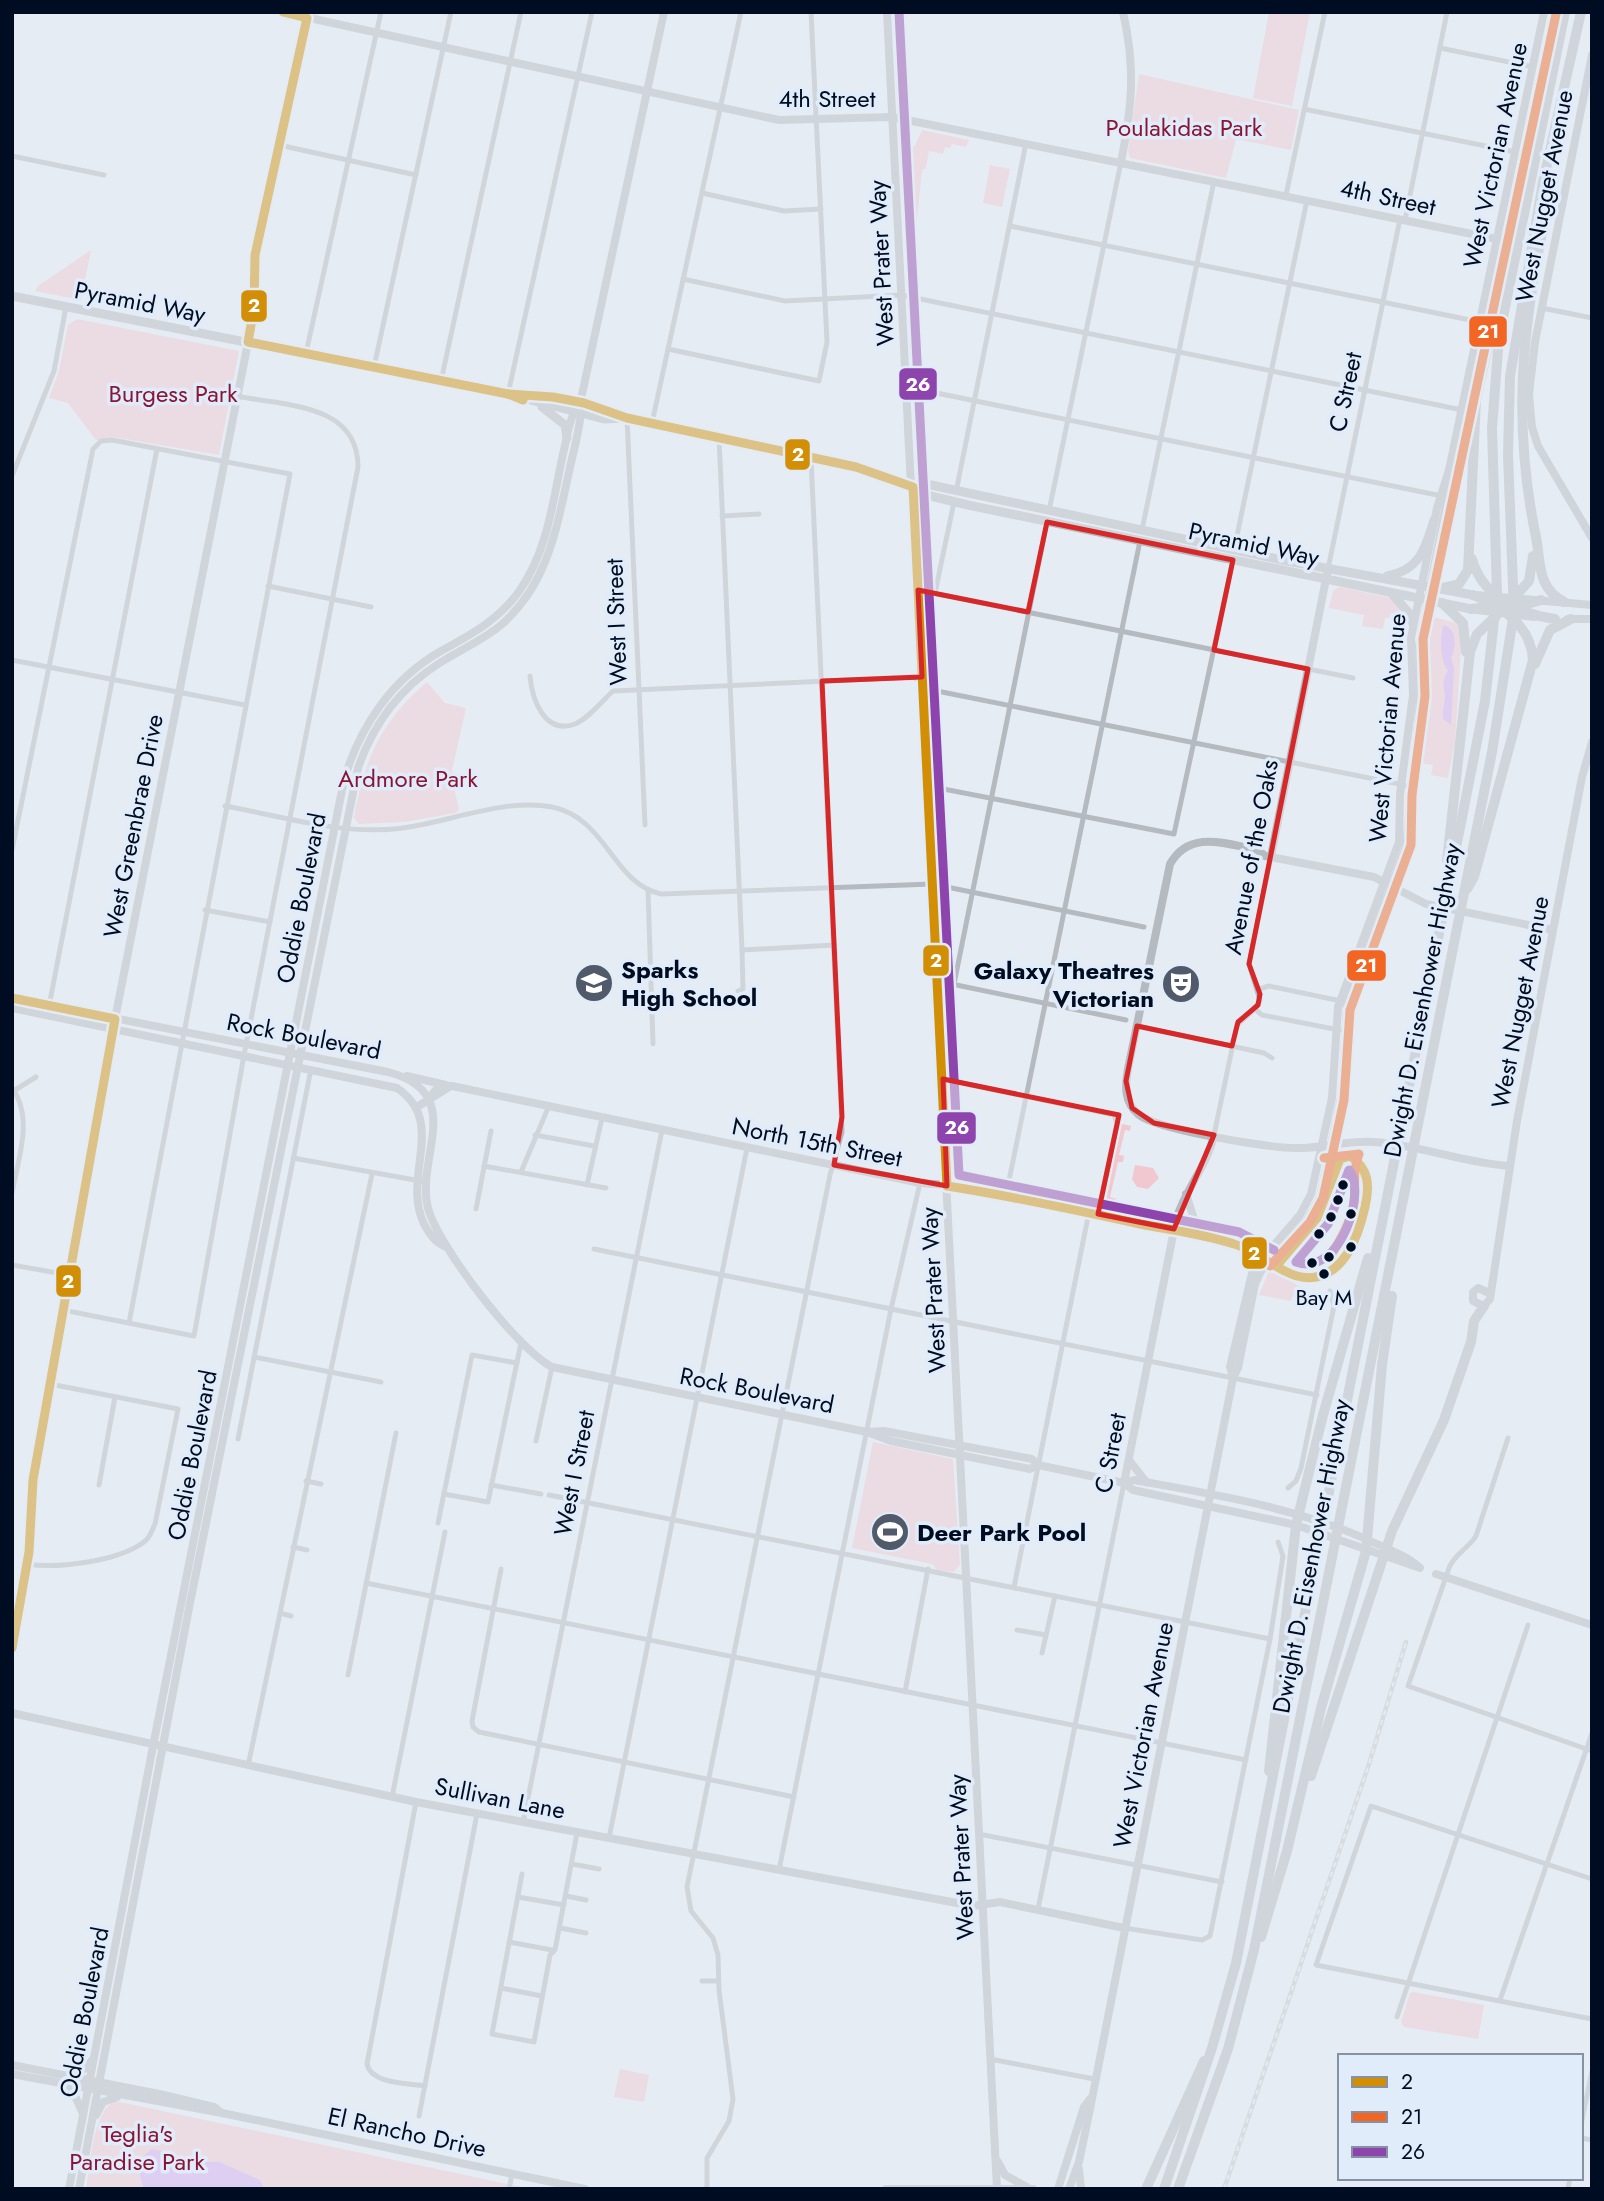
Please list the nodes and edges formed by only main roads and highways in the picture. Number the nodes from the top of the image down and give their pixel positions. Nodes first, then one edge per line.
1 (282, 12) edge
2 (664, 12) edge
3 (887, 12) edge
4 (1123, 12) edge
5 (1544, 12) edge
6 (1563, 12) edge
7 (1581, 12) edge
8 (307, 15) edge
9 (1592, 55) edge
10 (647, 92) junction
11 (892, 117) junction
12 (1121, 162) junction
13 (1543, 182) junction
14 (1523, 213) junction
15 (1497, 239) junction
16 (12, 296) edge
17 (248, 342) junction
18 (508, 394) junction
19 (538, 404) junction
20 (580, 404) junction
21 (578, 413) junction
22 (627, 418) junction
23 (567, 438) junction
24 (913, 487) junction
25 (1444, 496) junction
26 (1048, 517) junction
27 (1434, 520) junction
28 (1532, 524) junction
29 (1592, 538) edge
30 (1470, 552) junction
31 (1233, 555) junction
32 (1327, 574) junction
33 (1378, 578) junction
34 (1431, 586) junction
35 (1390, 592) junction
36 (1473, 595) joint
37 (1423, 599) junction
38 (1541, 600) joint
39 (1564, 602) junction
40 (1442, 603) junction
41 (1592, 605) edge
42 (1506, 606) junction
43 (1471, 608) joint
44 (1555, 619) joint
45 (1571, 619) junction
46 (1590, 620) edge
47 (1413, 624) junction
48 (1533, 667) junction
49 (1467, 675) junction
50 (1592, 742) edge
51 (1405, 785) junction
52 (1267, 855) junction
53 (1388, 884) junction
54 (1464, 895) junction
55 (1445, 896) junction
56 (1553, 930) junction
57 (12, 998) edge
58 (12, 1008) edge
59 (114, 1024) junction
60 (1339, 1030) junction
61 (181, 1037) junction
62 (289, 1054) junction
63 (299, 1056) junction
64 (292, 1065) junction
65 (396, 1074) junction
66 (452, 1086) junction
67 (428, 1099) junction
68 (417, 1107) junction
69 (1214, 1135) junction
70 (1332, 1144) junction
71 (1322, 1146) junction
72 (1510, 1166) junction
73 (947, 1186) junction
74 (1186, 1194) junction
75 (1380, 1224) junction
76 (1174, 1229) junction
77 (1207, 1232) junction
78 (1397, 1238) junction
79 (446, 1247) junction
80 (1266, 1257) junction
81 (1493, 1271) junction
82 (1478, 1289) junction
83 (1489, 1293) junction
84 (1484, 1306) junction
85 (867, 1432) junction
86 (959, 1445) junction
87 (960, 1455) junction
88 (1128, 1458) junction
89 (1038, 1465) junction
90 (1146, 1482) junction
91 (1124, 1483) junction
92 (1209, 1500) junction
93 (1299, 1513) junction
94 (1296, 1525) junction
95 (1368, 1539) junction
96 (1366, 1551) junction
97 (1436, 1574) dead end
98 (1592, 1625) edge
99 (12, 1649) edge
100 (12, 1713) edge
101 (153, 1746) junction
102 (163, 1749) junction
103 (1298, 1805) junction
104 (1268, 1808) junction
105 (983, 1904) junction
106 (1124, 1928) junction
107 (1254, 1950) junction
108 (1212, 2048) junction
109 (95, 2056) junction
110 (12, 2065) edge
111 (12, 2074) edge
112 (71, 2076) junction
113 (95, 2080) junction
114 (64, 2085) junction
115 (89, 2089) junction
116 (98, 2091) junction
117 (123, 2096) junction
118 (1090, 2099) junction
119 (187, 2104) junction
120 (84, 2115) junction
121 (92, 2124) junction
122 (996, 2157) junction
123 (1079, 2162) junction
124 (997, 2188) edge
125 (69, 2189) edge
126 (79, 2189) edge
127 (585, 2189) edge
128 (886, 2189) edge
129 (1031, 2189) edge
130 (1058, 2189) edge
131 (1069, 2189) edge
132 (1081, 2189) edge
133 (1146, 2189) edge
134 (1164, 2189) edge
135 (1178, 2189) edge

1 - 8 main road, 4th Street
2 - 10 main road
3 - 11 main road, West Prater Way
4 - 12 main road
5 - 15 main road, West Victorian Avenue
6 - 14 highway, Dwight D. Eisenhower Highway
7 - 13 highway, Dwight D. Eisenhower Highway
8 - 10 main road, 4th Street
8 - 17 main road, West Greenbrae Drive
9 - 29 main road, West Nugget Avenue
10 - 11 main road, 4th Street
10 - 20 main road
11 - 12 main road, 4th Street
11 - 24 main road, West Prater Way
12 - 15 main road, 4th Street
13 - 28 highway
13 - 54 highway, Dwight D. Eisenhower Highway
14 - 30 highway
14 - 55 highway, Dwight D. Eisenhower Highway
15 - 25 main road, West Victorian Avenue
16 - 17 main road, Pyramid Way
17 - 18 main road, Pyramid Way
17 - 59 main road, West Greenbrae Drive
18 - 19 main road, Pyramid Way
18 - 20 main road, Pyramid Way
19 - 21 main road, Pyramid Way
19 - 23 main road
20 - 21 main road, Oddie Boulevard
20 - 22 main road, Pyramid Way
21 - 22 main road, Pyramid Way
21 - 23 main road, Oddie Boulevard
21 - 63 main road, Oddie Boulevard
22 - 24 main road, Pyramid Way
23 - 62 main road, Oddie Boulevard
24 - 26 main road, Pyramid Way
24 - 26 main road, Pyramid Way
24 - 73 main road, West Prater Way
25 - 27 main road, West Victorian Avenue
25 - 34 main road, West Victorian Avenue
26 - 31 main road, Pyramid Way
26 - 31 main road, Pyramid Way
27 - 33 main road
27 - 34 main road, West Victorian Avenue
28 - 39 highway
28 - 42 highway
30 - 34 highway
30 - 42 highway
31 - 32 main road, Pyramid Way
32 - 33 main road, Pyramid Way
32 - 35 main road, Pyramid Way
32 - 52 main road, Avenue of the Oaks
33 - 34 main road, Pyramid Way
34 - 36 main road, Pyramid Way
34 - 37 main road, West Victorian Avenue
35 - 37 main road, Pyramid Way
35 - 47 main road
36 - 42 highway
37 - 40 main road, Pyramid Way
37 - 47 main road, West Victorian Avenue
37 - 51 main road, West Victorian Avenue
38 - 39 main road
38 - 42 highway
39 - 41 main road
40 - 43 main road, Pyramid Way
40 - 49 highway
42 - 43 highway
42 - 44 highway
42 - 48 highway
42 - 49 highway
44 - 45 main road
45 - 46 main road
45 - 48 highway
47 - 51 main road, West Victorian Avenue
48 - 54 highway
49 - 55 highway
50 - 56 main road, West Nugget Avenue
51 - 53 main road, West Victorian Avenue
52 - 53 main road
52 - 69 main road
53 - 56 main road
53 - 60 main road, West Victorian Avenue
54 - 78 highway, Dwight D. Eisenhower Highway
55 - 75 highway, Dwight D. Eisenhower Highway
56 - 72 main road, West Nugget Avenue
57 - 59 main road, Rock Boulevard
58 - 59 main road, Rock Boulevard
59 - 61 main road, Rock Boulevard
59 - 99 main road, West Greenbrae Drive
60 - 70 main road, West Victorian Avenue
60 - 71 main road, West Victorian Avenue
61 - 62 main road, Rock Boulevard
61 - 64 main road, Rock Boulevard
62 - 63 main road, Rock Boulevard
62 - 64 main road, Oddie Boulevard
63 - 64 main road, Oddie Boulevard
63 - 65 main road, Rock Boulevard
64 - 68 main road, Rock Boulevard
64 - 101 main road, Oddie Boulevard
64 - 102 main road, Oddie Boulevard
65 - 66 main road, North 15th Street
65 - 67 main road, Rock Boulevard
66 - 67 main road
66 - 73 main road, North 15th Street
67 - 68 main road
67 - 79 main road, Rock Boulevard
68 - 79 main road, Rock Boulevard
69 - 71 main road
69 - 74 main road, C Street
70 - 71 main road
70 - 72 main road
70 - 80 main road, West Victorian Avenue
71 - 80 main road, West Victorian Avenue
72 - 81 main road, West Nugget Avenue
73 - 76 main road, North 15th Street
73 - 86 main road, West Prater Way
74 - 76 main road, C Street
74 - 77 main road
75 - 93 highway
75 - 104 highway, Dwight D. Eisenhower Highway
76 - 77 main road, North 15th Street
76 - 80 main road, North 15th Street
76 - 88 main road, C Street
77 - 80 main road, North 15th Street
78 - 95 highway
78 - 107 highway, Dwight D. Eisenhower Highway
79 - 85 main road, Rock Boulevard
80 - 92 main road, West Victorian Avenue
81 - 82 main road
81 - 83 main road, West Nugget Avenue
82 - 83 main road
82 - 84 main road
83 - 84 main road
84 - 103 highway
85 - 86 main road, Rock Boulevard
85 - 87 main road, Rock Boulevard
86 - 87 main road, West Prater Way
86 - 89 main road, Rock Boulevard
87 - 89 main road, Rock Boulevard
87 - 105 main road, West Prater Way
88 - 90 main road
88 - 91 main road, C Street
89 - 91 main road, Rock Boulevard
90 - 91 main road, Rock Boulevard
90 - 92 main road, Rock Boulevard
91 - 92 main road, Rock Boulevard
92 - 93 main road, Rock Boulevard
92 - 94 main road, Rock Boulevard
92 - 106 main road, West Victorian Avenue
93 - 94 highway
93 - 95 main road, Rock Boulevard
94 - 96 main road, Rock Boulevard
94 - 104 highway
95 - 96 highway
95 - 96 main road, Rock Boulevard
96 - 103 highway
97 - 98 main road
100 - 101 main road, Sullivan Lane
101 - 102 main road, Sullivan Lane
101 - 109 main road, Oddie Boulevard
102 - 105 main road, Sullivan Lane
102 - 113 main road, Oddie Boulevard
103 - 107 highway
104 - 108 highway, Dwight D. Eisenhower Highway
105 - 106 main road, Sullivan Lane
105 - 122 main road, West Prater Way
106 - 118 main road, West Victorian Avenue
107 - 135 highway, Dwight D. Eisenhower Highway
108 - 133 highway
108 - 134 highway, Dwight D. Eisenhower Highway
109 - 112 main road
109 - 113 main road, Oddie Boulevard
110 - 112 main road, El Rancho Drive
111 - 114 main road, El Rancho Drive
112 - 113 main road, El Rancho Drive
113 - 115 main road, Oddie Boulevard
113 - 116 main road, Oddie Boulevard
113 - 119 main road, El Rancho Drive
114 - 115 main road, El Rancho Drive
114 - 120 main road
115 - 116 main road, El Rancho Drive
115 - 120 main road, Oddie Boulevard
116 - 117 main road, El Rancho Drive
116 - 121 main road, Oddie Boulevard
117 - 119 main road, El Rancho Drive
117 - 121 main road
118 - 123 main road, West Victorian Avenue
118 - 130 main road, West Victorian Avenue
119 - 127 main road, El Rancho Drive
120 - 125 main road, Oddie Boulevard
121 - 126 main road, Oddie Boulevard
122 - 124 main road, West Prater Way
122 - 129 main road
123 - 131 main road, West Victorian Avenue
123 - 132 main road
124 - 128 main road
124 - 129 main road

